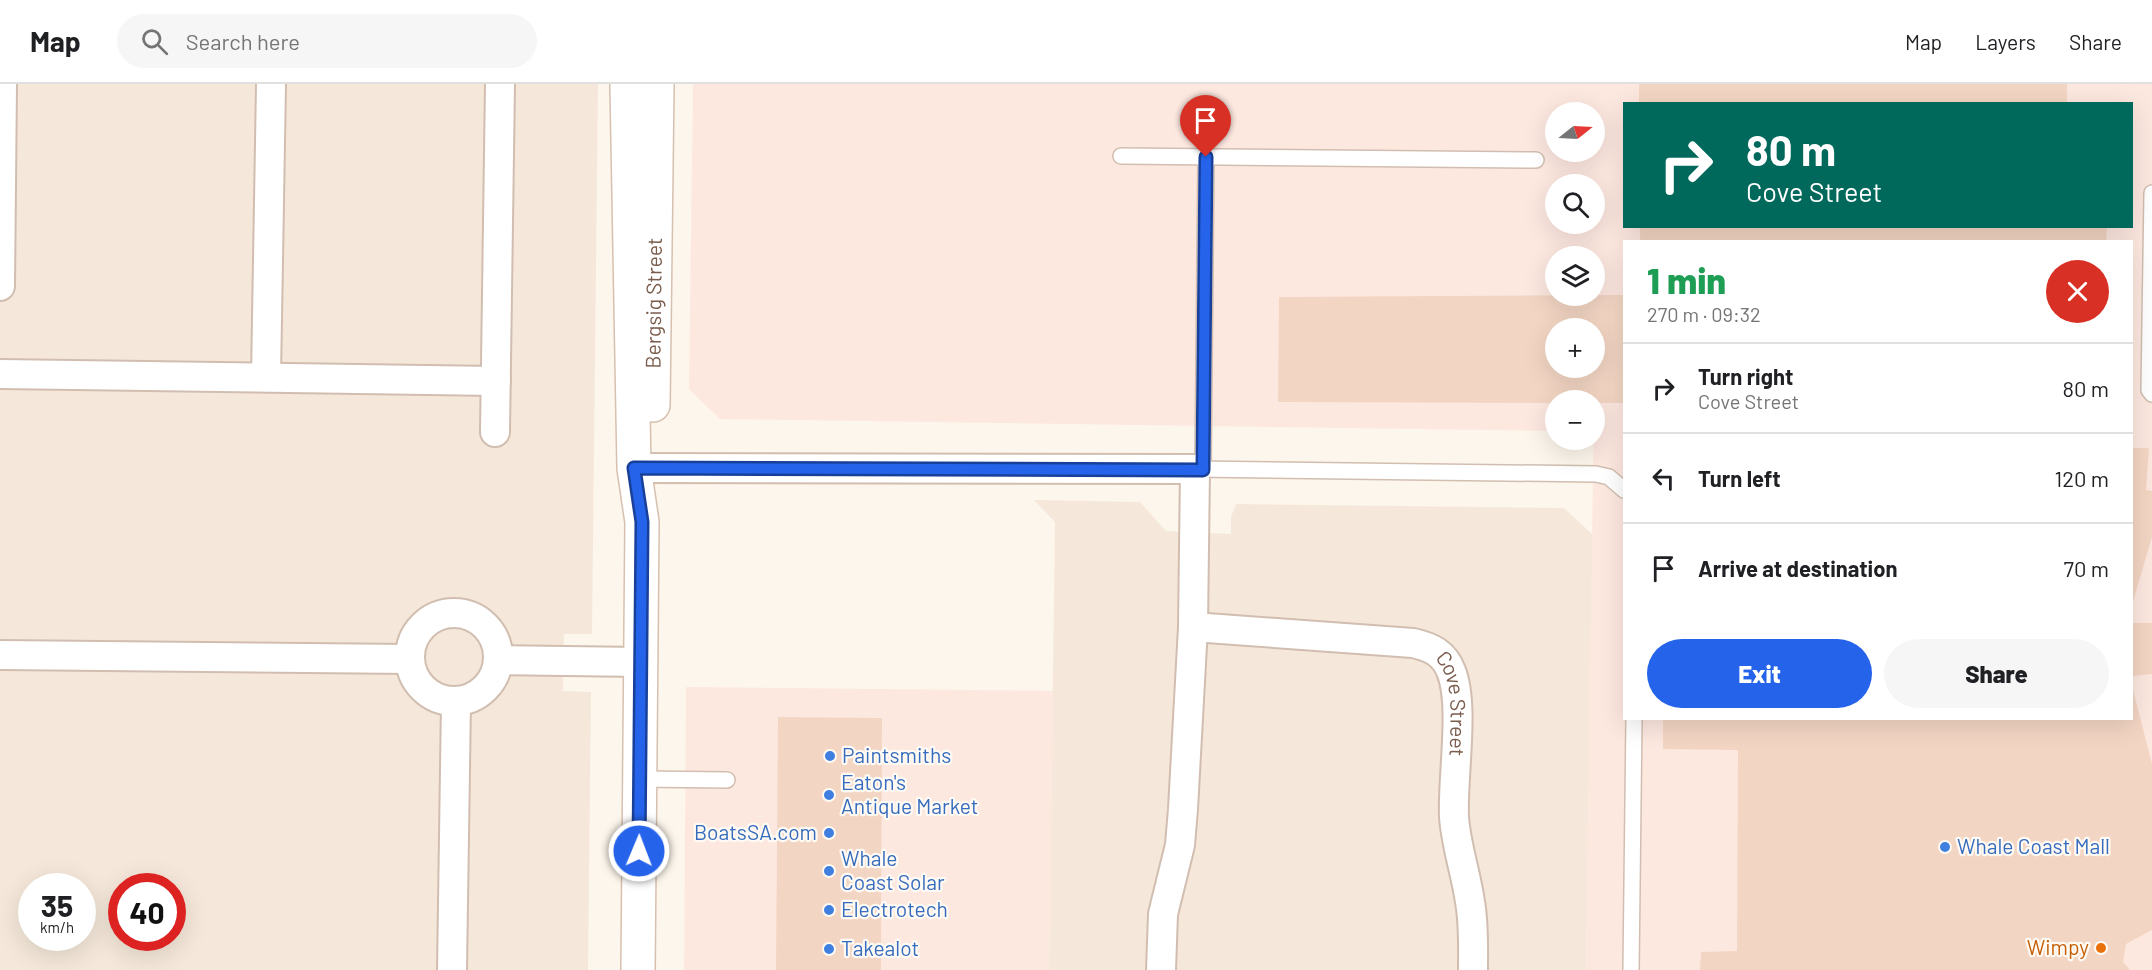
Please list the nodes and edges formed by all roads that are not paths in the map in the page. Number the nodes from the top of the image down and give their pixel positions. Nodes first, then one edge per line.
1 (2, 84) edge
2 (271, 84) edge
3 (500, 84) edge
4 (627, 84) edge
5 (657, 84) edge
6 (1121, 156) dead end
7 (1206, 157) junction
8 (1536, 160) dead end
9 (2152, 193) edge
10 (0, 286) edge
11 (0, 374) edge
12 (266, 377) junction
13 (496, 381) junction
14 (2152, 394) edge
15 (495, 432) dead end
16 (643, 469) junction
17 (1199, 469) junction
18 (1623, 489) edge
19 (1192, 627) junction
20 (0, 655) edge
21 (410, 659) junction
22 (499, 660) junction
23 (640, 662) junction
24 (456, 702) junction
25 (1634, 720) edge
26 (640, 779) junction
27 (727, 780) dead end
28 (453, 970) edge
29 (638, 970) edge
30 (1161, 970) edge
31 (1473, 970) edge
32 (1631, 970) edge

1 - 10 street
2 - 12 street
3 - 13 street
4 - 16 street, Bergsig Street
5 - 16 street, Bergsig Street
6 - 7 lane
7 - 8 lane
7 - 17 lane
9 - 14 lane
11 - 12 street
12 - 13 street
13 - 15 street
16 - 17 street
16 - 23 street, Bergsig Street
17 - 18 lane
17 - 19 street
19 - 30 street
19 - 31 street, Cove Street
20 - 21 street
21 - 22 street
21 - 24 street
22 - 23 street
22 - 24 street
23 - 26 street, Bergsig Street
24 - 28 street
25 - 32 lane
26 - 27 lane
26 - 29 street, Bergsig Street

